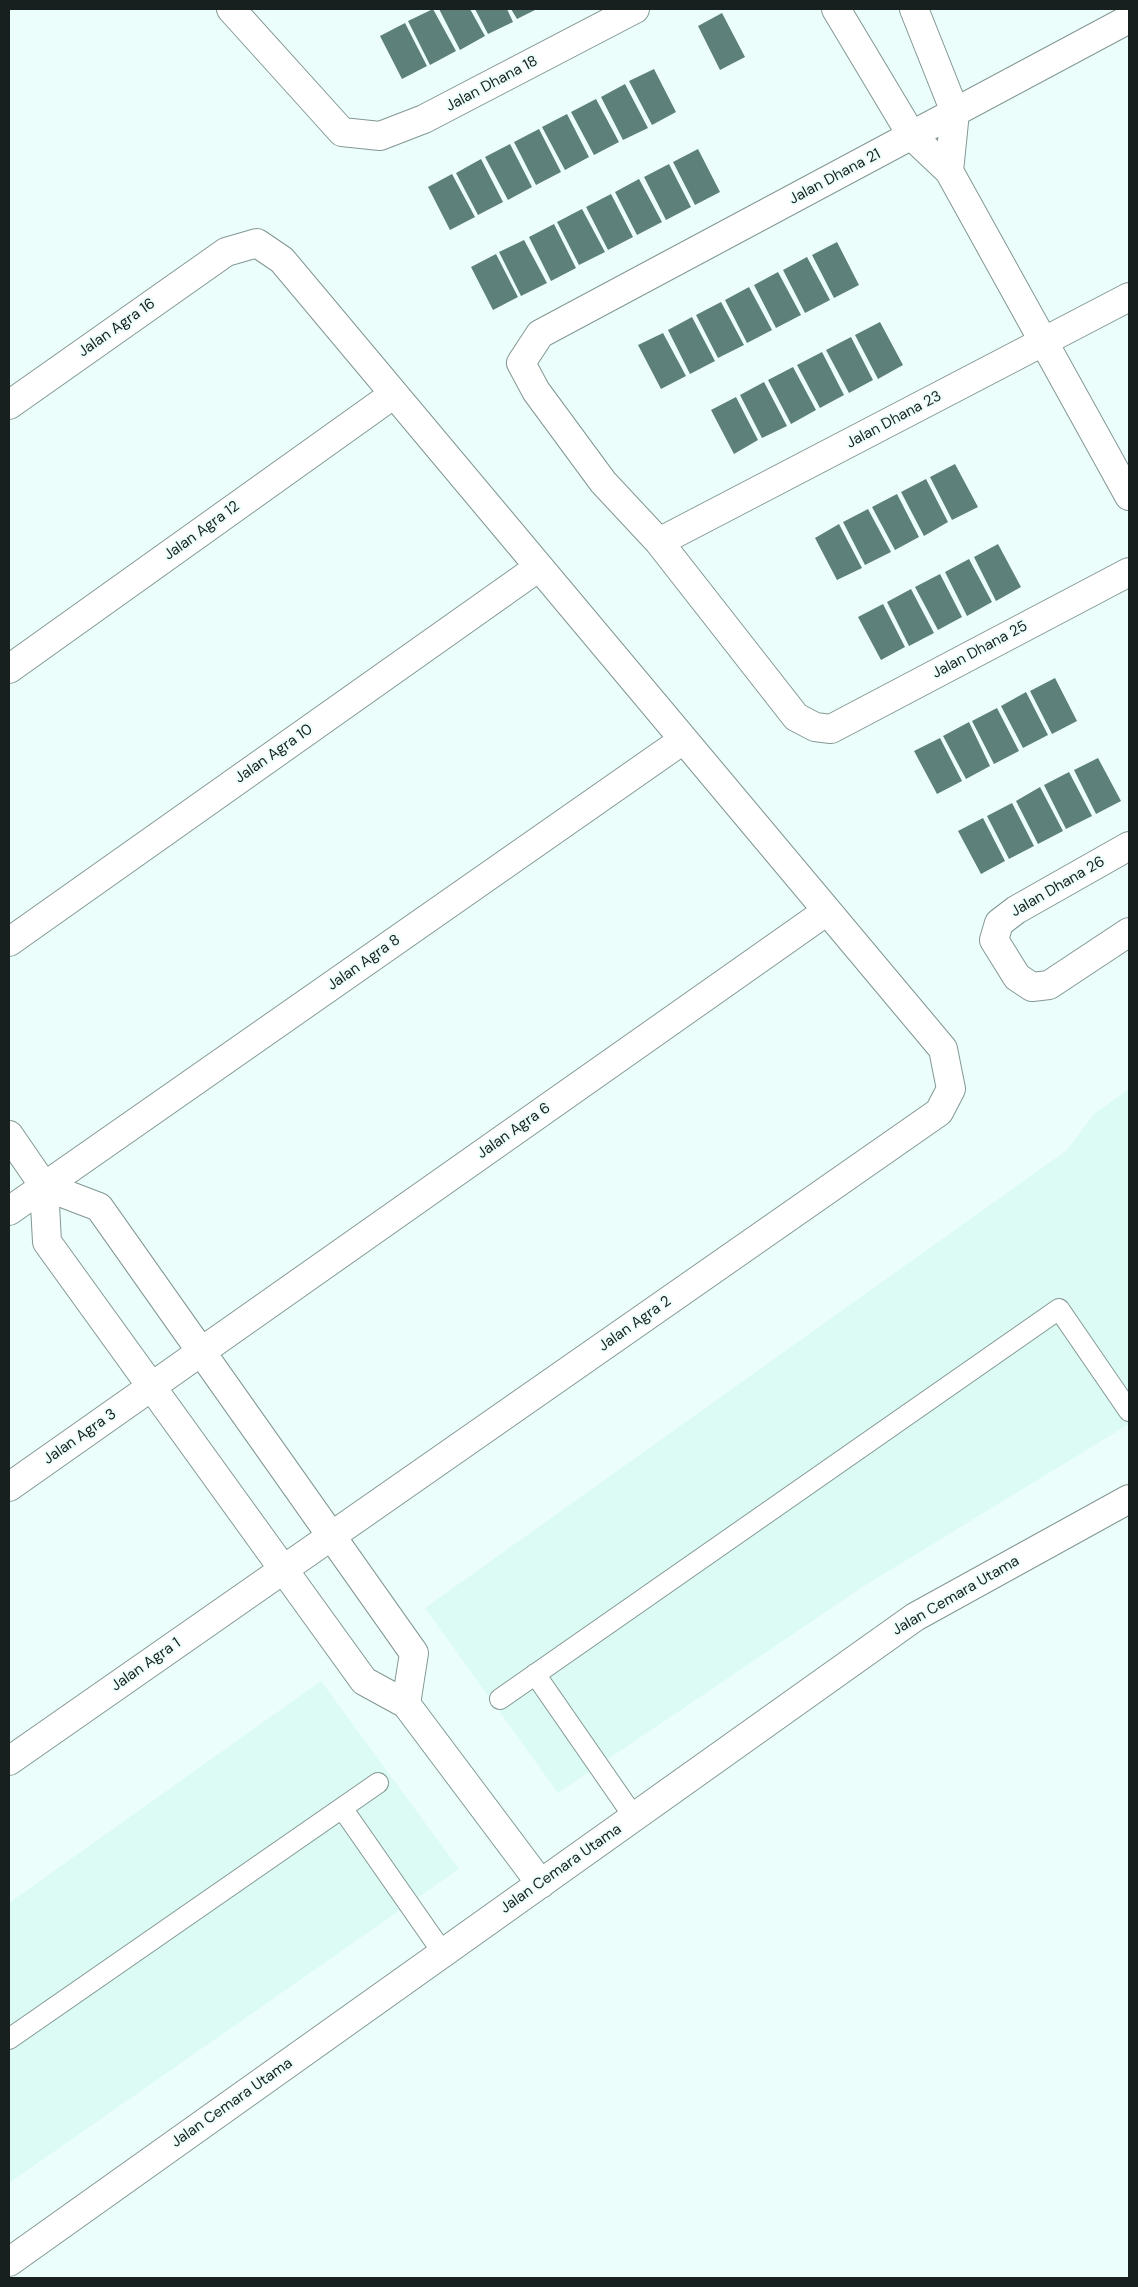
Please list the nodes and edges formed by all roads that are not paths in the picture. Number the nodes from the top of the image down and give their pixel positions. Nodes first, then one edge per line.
1 (231, 9) edge
2 (635, 9) edge
3 (836, 9) edge
4 (914, 9) edge
5 (1129, 19) edge
6 (955, 112) junction
7 (912, 136) junction
8 (949, 171) junction
9 (1129, 297) edge
10 (1044, 341) junction
11 (394, 394) junction
12 (9, 405) edge
13 (1129, 496) edge
14 (659, 542) junction
15 (539, 567) junction
16 (1129, 572) edge
17 (9, 669) edge
18 (683, 740) junction
19 (1129, 846) edge
20 (827, 911) junction
21 (1129, 932) edge
22 (9, 942) edge
23 (9, 1135) edge
24 (44, 1186) junction
25 (9, 1211) edge
26 (201, 1352) junction
27 (152, 1387) junction
28 (1129, 1411) edge
29 (9, 1487) edge
30 (1129, 1499) edge
31 (331, 1536) junction
32 (283, 1569) junction
33 (536, 1674) junction
34 (500, 1699) dead end
35 (406, 1704) junction
36 (9, 1761) edge
37 (378, 1783) dead end
38 (342, 1808) junction
39 (634, 1817) junction
40 (540, 1884) junction
41 (443, 1953) junction
42 (9, 2039) edge
43 (9, 2262) edge

1 - 2 street, Jalan Dhana 18
3 - 7 street
4 - 6 street
5 - 6 street, Jalan Dhana 21
6 - 7 street, Jalan Dhana 21
6 - 8 street
7 - 8 street
7 - 14 street, Jalan Dhana 21
8 - 10 street
9 - 10 street, Jalan Dhana 23
10 - 13 street
10 - 14 street, Jalan Dhana 23
11 - 12 street, Jalan Agra 16
11 - 15 street
11 - 17 street, Jalan Agra 12
14 - 16 street, Jalan Dhana 25
15 - 18 street
15 - 22 street, Jalan Agra 10
18 - 20 street
18 - 24 street, Jalan Agra 8
19 - 21 street, Jalan Dhana 26
20 - 26 street, Jalan Agra 6
20 - 31 street, Jalan Agra 2
23 - 24 street
24 - 25 street, Jalan Agra 8
24 - 26 street
24 - 27 street
26 - 27 street, Jalan Agra 6
26 - 31 street
27 - 29 street, Jalan Agra 3
27 - 32 street
28 - 33 lane
30 - 39 street, Jalan Cemara Utama
31 - 32 street, Jalan Agra 2
31 - 35 street
32 - 35 street
32 - 36 street, Jalan Agra 1
33 - 34 lane
33 - 39 lane
35 - 40 street
37 - 38 lane
38 - 41 lane
38 - 42 lane
39 - 40 street, Jalan Cemara Utama
40 - 41 street, Jalan Cemara Utama
41 - 43 street, Jalan Cemara Utama

